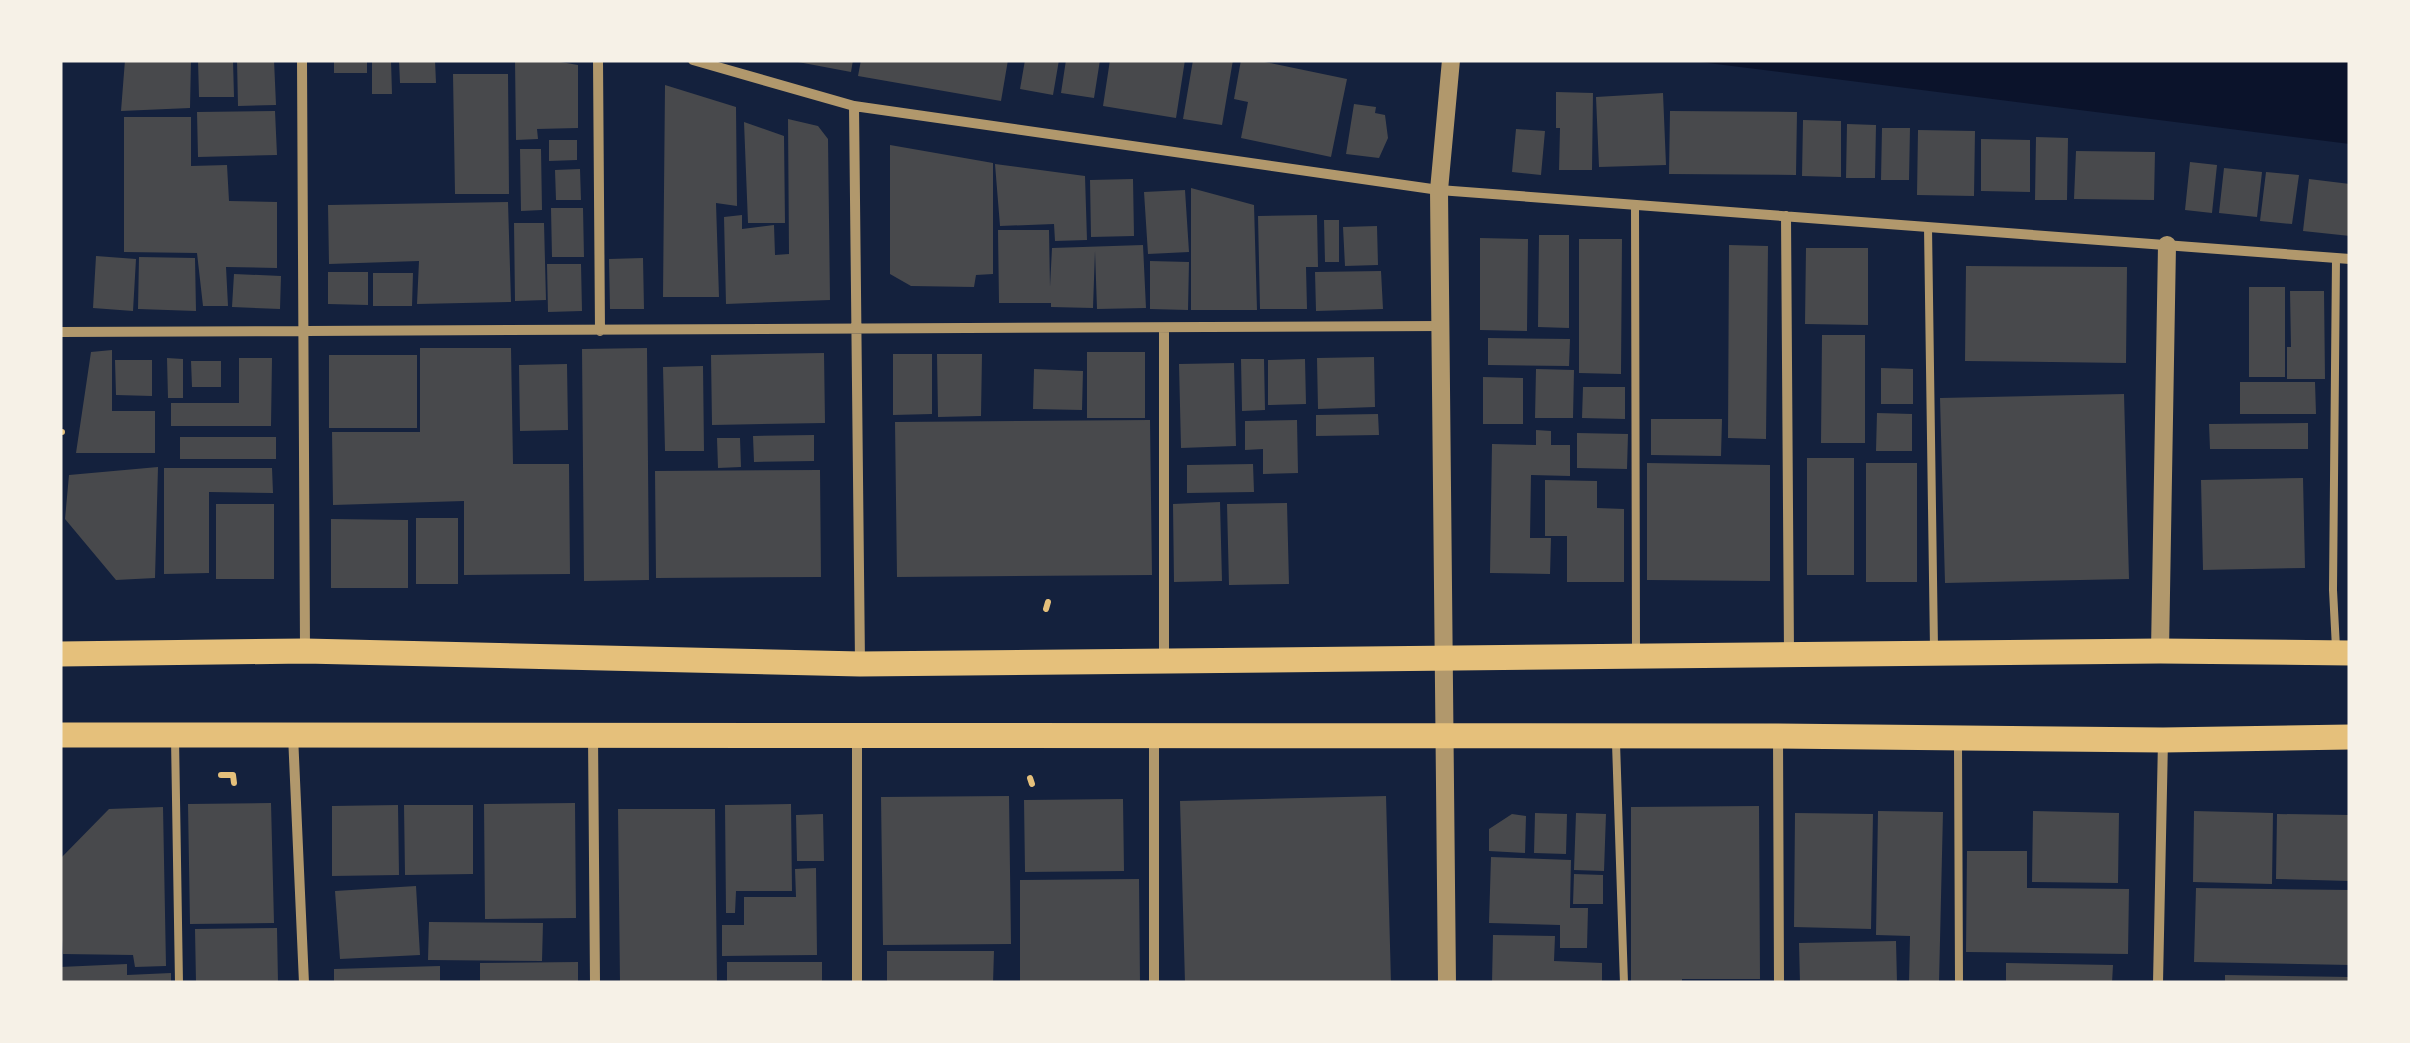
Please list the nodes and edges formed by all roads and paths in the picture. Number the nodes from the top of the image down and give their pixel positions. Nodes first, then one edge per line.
1 (302, 60) edge
2 (598, 60) edge
3 (693, 60) edge
4 (1451, 61) edge
5 (854, 106) junction
6 (1439, 190) junction
7 (1636, 205) junction
8 (1786, 216) junction
9 (1928, 227) junction
10 (2167, 245) junction
11 (2336, 258) junction
12 (2350, 259) edge
13 (1440, 326) junction
14 (1164, 328) junction
15 (856, 330) junction
16 (304, 331) junction
17 (600, 331) junction
18 (60, 332) edge
19 (305, 651) junction
20 (2160, 651) junction
21 (1934, 653) junction
22 (2343, 653) edge
23 (60, 654) edge
24 (1789, 654) junction
25 (1636, 656) junction
26 (1445, 658) junction
27 (1164, 660) junction
28 (860, 664) junction
29 (175, 734) junction
30 (292, 734) junction
31 (593, 734) junction
32 (60, 735) edge
33 (1154, 736) junction
34 (1444, 736) junction
35 (1616, 736) junction
36 (1778, 736) junction
37 (857, 737) junction
38 (2350, 737) edge
39 (1958, 739) junction
40 (2163, 740) junction
41 (221, 775) dead end
42 (234, 783) dead end
43 (179, 983) edge
44 (304, 983) edge
45 (594, 983) edge
46 (857, 983) edge
47 (1154, 983) edge
48 (1447, 983) edge
49 (1624, 983) edge
50 (1780, 983) edge
51 (1959, 983) edge
52 (2158, 983) edge

1 - 16 street
2 - 17 street
3 - 5 street
4 - 6 street
5 - 6 street
5 - 15 street
6 - 7 street
6 - 13 street
7 - 8 street
7 - 25 lane
8 - 9 street
8 - 24 street
9 - 10 street
9 - 21 lane
10 - 11 street
10 - 20 street
11 - 12 street
11 - 22 lane
13 - 14 street
13 - 26 street
14 - 15 street
14 - 27 street
15 - 17 street
15 - 28 street
16 - 17 street
16 - 18 street
16 - 19 street
19 - 23 main road
19 - 28 main road
20 - 21 main road
20 - 22 main road
21 - 24 main road
24 - 25 main road
25 - 26 main road
26 - 27 main road
26 - 34 street
27 - 28 main road
29 - 30 main road
29 - 32 main road
29 - 43 lane
30 - 31 main road
30 - 44 street
31 - 37 main road
31 - 45 street
33 - 34 main road
33 - 37 main road
33 - 47 street
34 - 35 main road
34 - 48 street
35 - 36 main road
35 - 49 lane
36 - 39 main road
36 - 50 street
37 - 46 street
38 - 40 main road
39 - 40 main road
39 - 51 lane
40 - 52 street
41 - 42 path

